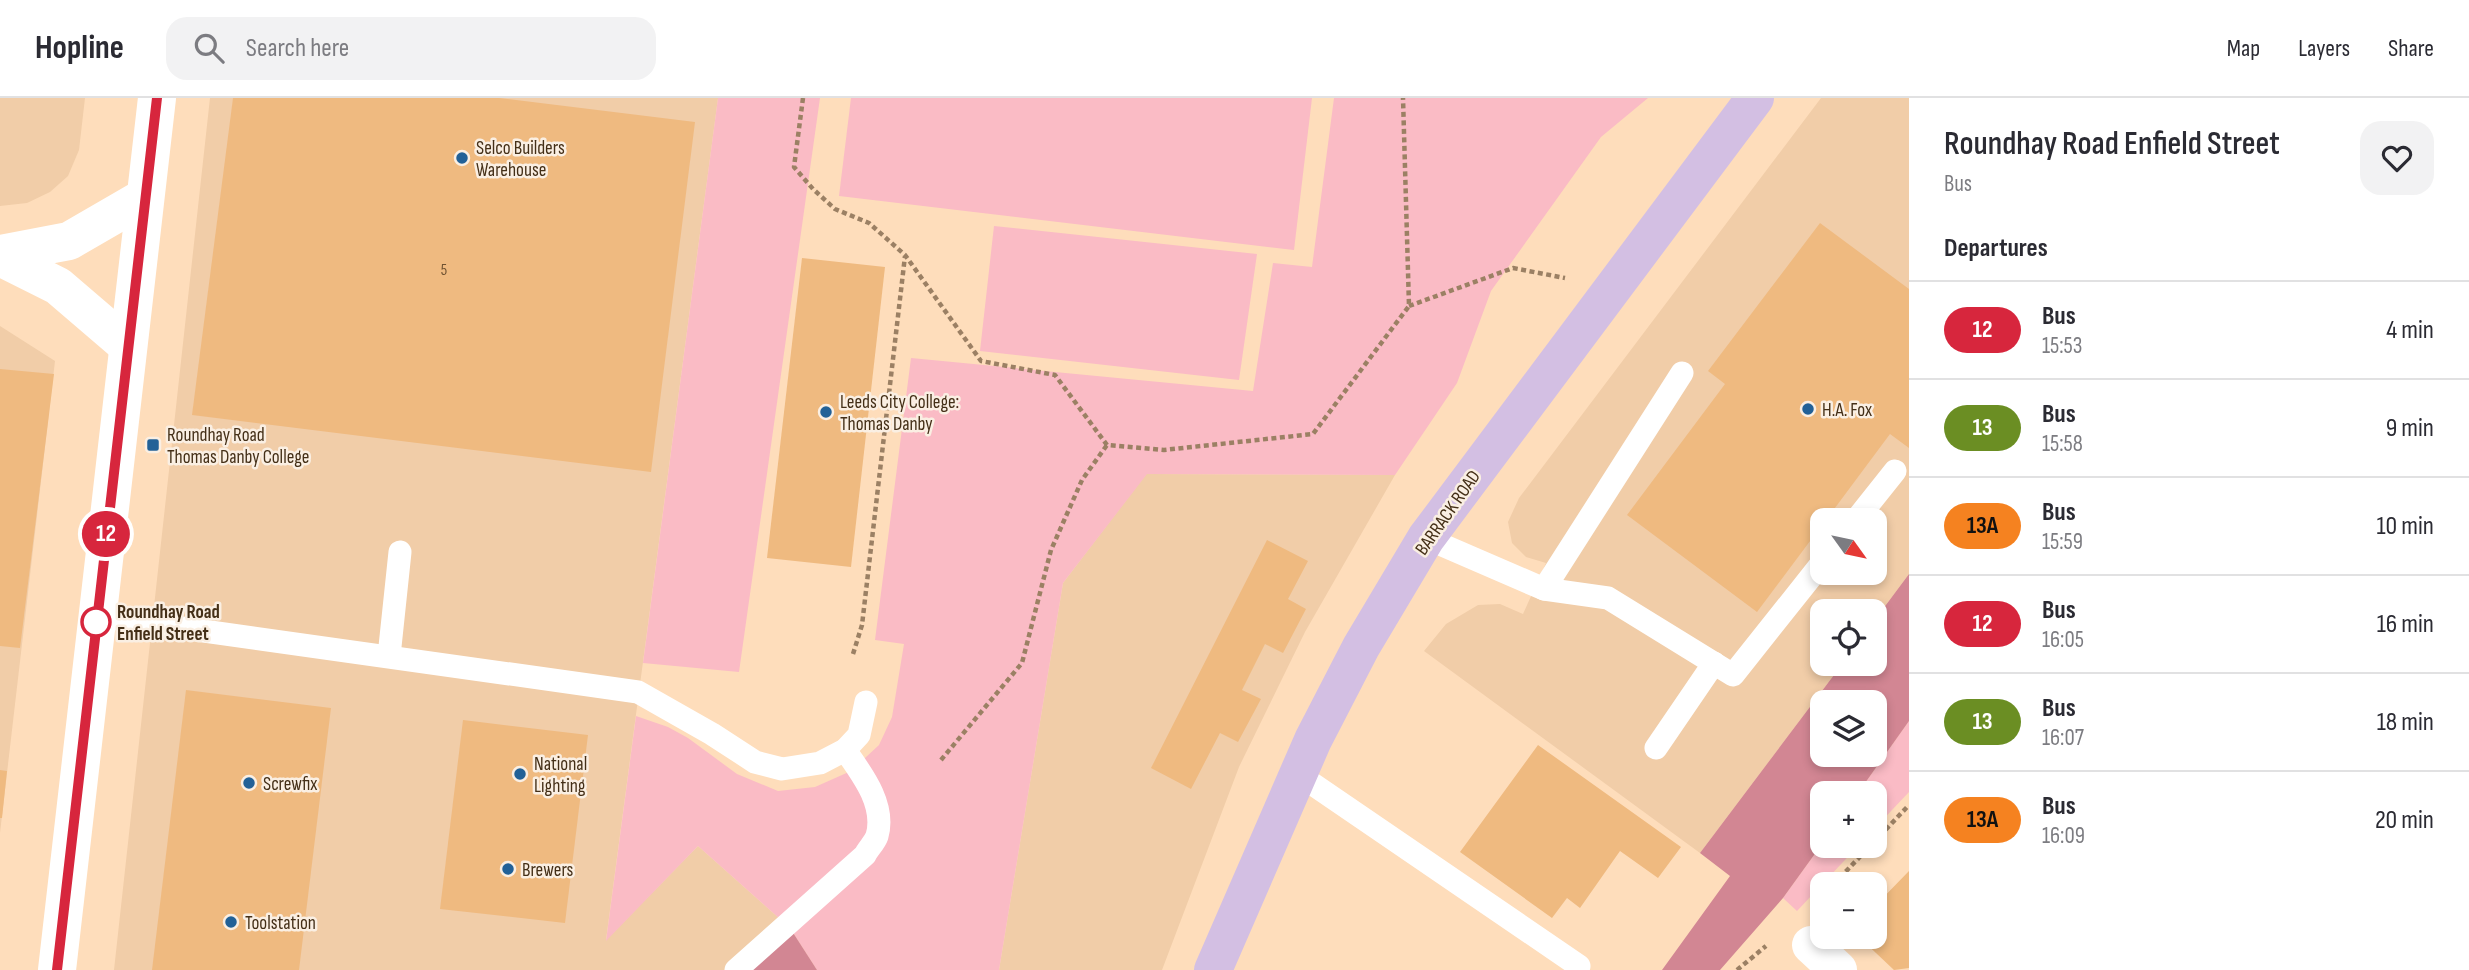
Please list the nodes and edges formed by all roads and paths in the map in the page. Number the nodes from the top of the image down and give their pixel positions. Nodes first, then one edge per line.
1 (157, 98) edge
2 (803, 98) edge
3 (1403, 98) edge
4 (1755, 98) edge
5 (145, 197) junction
6 (905, 255) junction
7 (0, 256) edge
8 (1613, 286) junction
9 (1409, 306) junction
10 (128, 346) junction
11 (1682, 373) dead end
12 (1107, 445) junction
13 (1895, 471) dead end
14 (1866, 508) edge
15 (1426, 538) junction
16 (400, 552) dead end
17 (1810, 578) edge
18 (1544, 589) junction
19 (97, 616) junction
20 (853, 654) dead end
21 (389, 656) junction
22 (1714, 663) junction
23 (866, 702) dead end
24 (1656, 748) dead end
25 (845, 750) junction
26 (941, 760) dead end
27 (1298, 774) junction
28 (1909, 805) edge
29 (1887, 828) edge
30 (1858, 858) edge
31 (1846, 872) edge
32 (1579, 966) dead end
33 (57, 970) edge
34 (736, 970) edge
35 (1213, 970) edge

1 - 5 street
2 - 6 path
3 - 9 path
4 - 8 main road, BARRACK ROAD
5 - 7 street
5 - 10 street
6 - 12 path
6 - 20 path
7 - 10 street
8 - 9 path
8 - 15 main road, BARRACK ROAD
9 - 12 path
10 - 19 street
11 - 18 lane
12 - 26 path
13 - 14 lane
15 - 18 lane
15 - 27 main road, BARRACK ROAD
16 - 21 lane
17 - 22 lane
18 - 22 lane
19 - 21 lane
19 - 33 street
21 - 25 lane
22 - 24 lane
23 - 25 lane
25 - 34 lane
27 - 32 lane
27 - 35 main road, BARRACK ROAD
28 - 29 path
30 - 31 path

